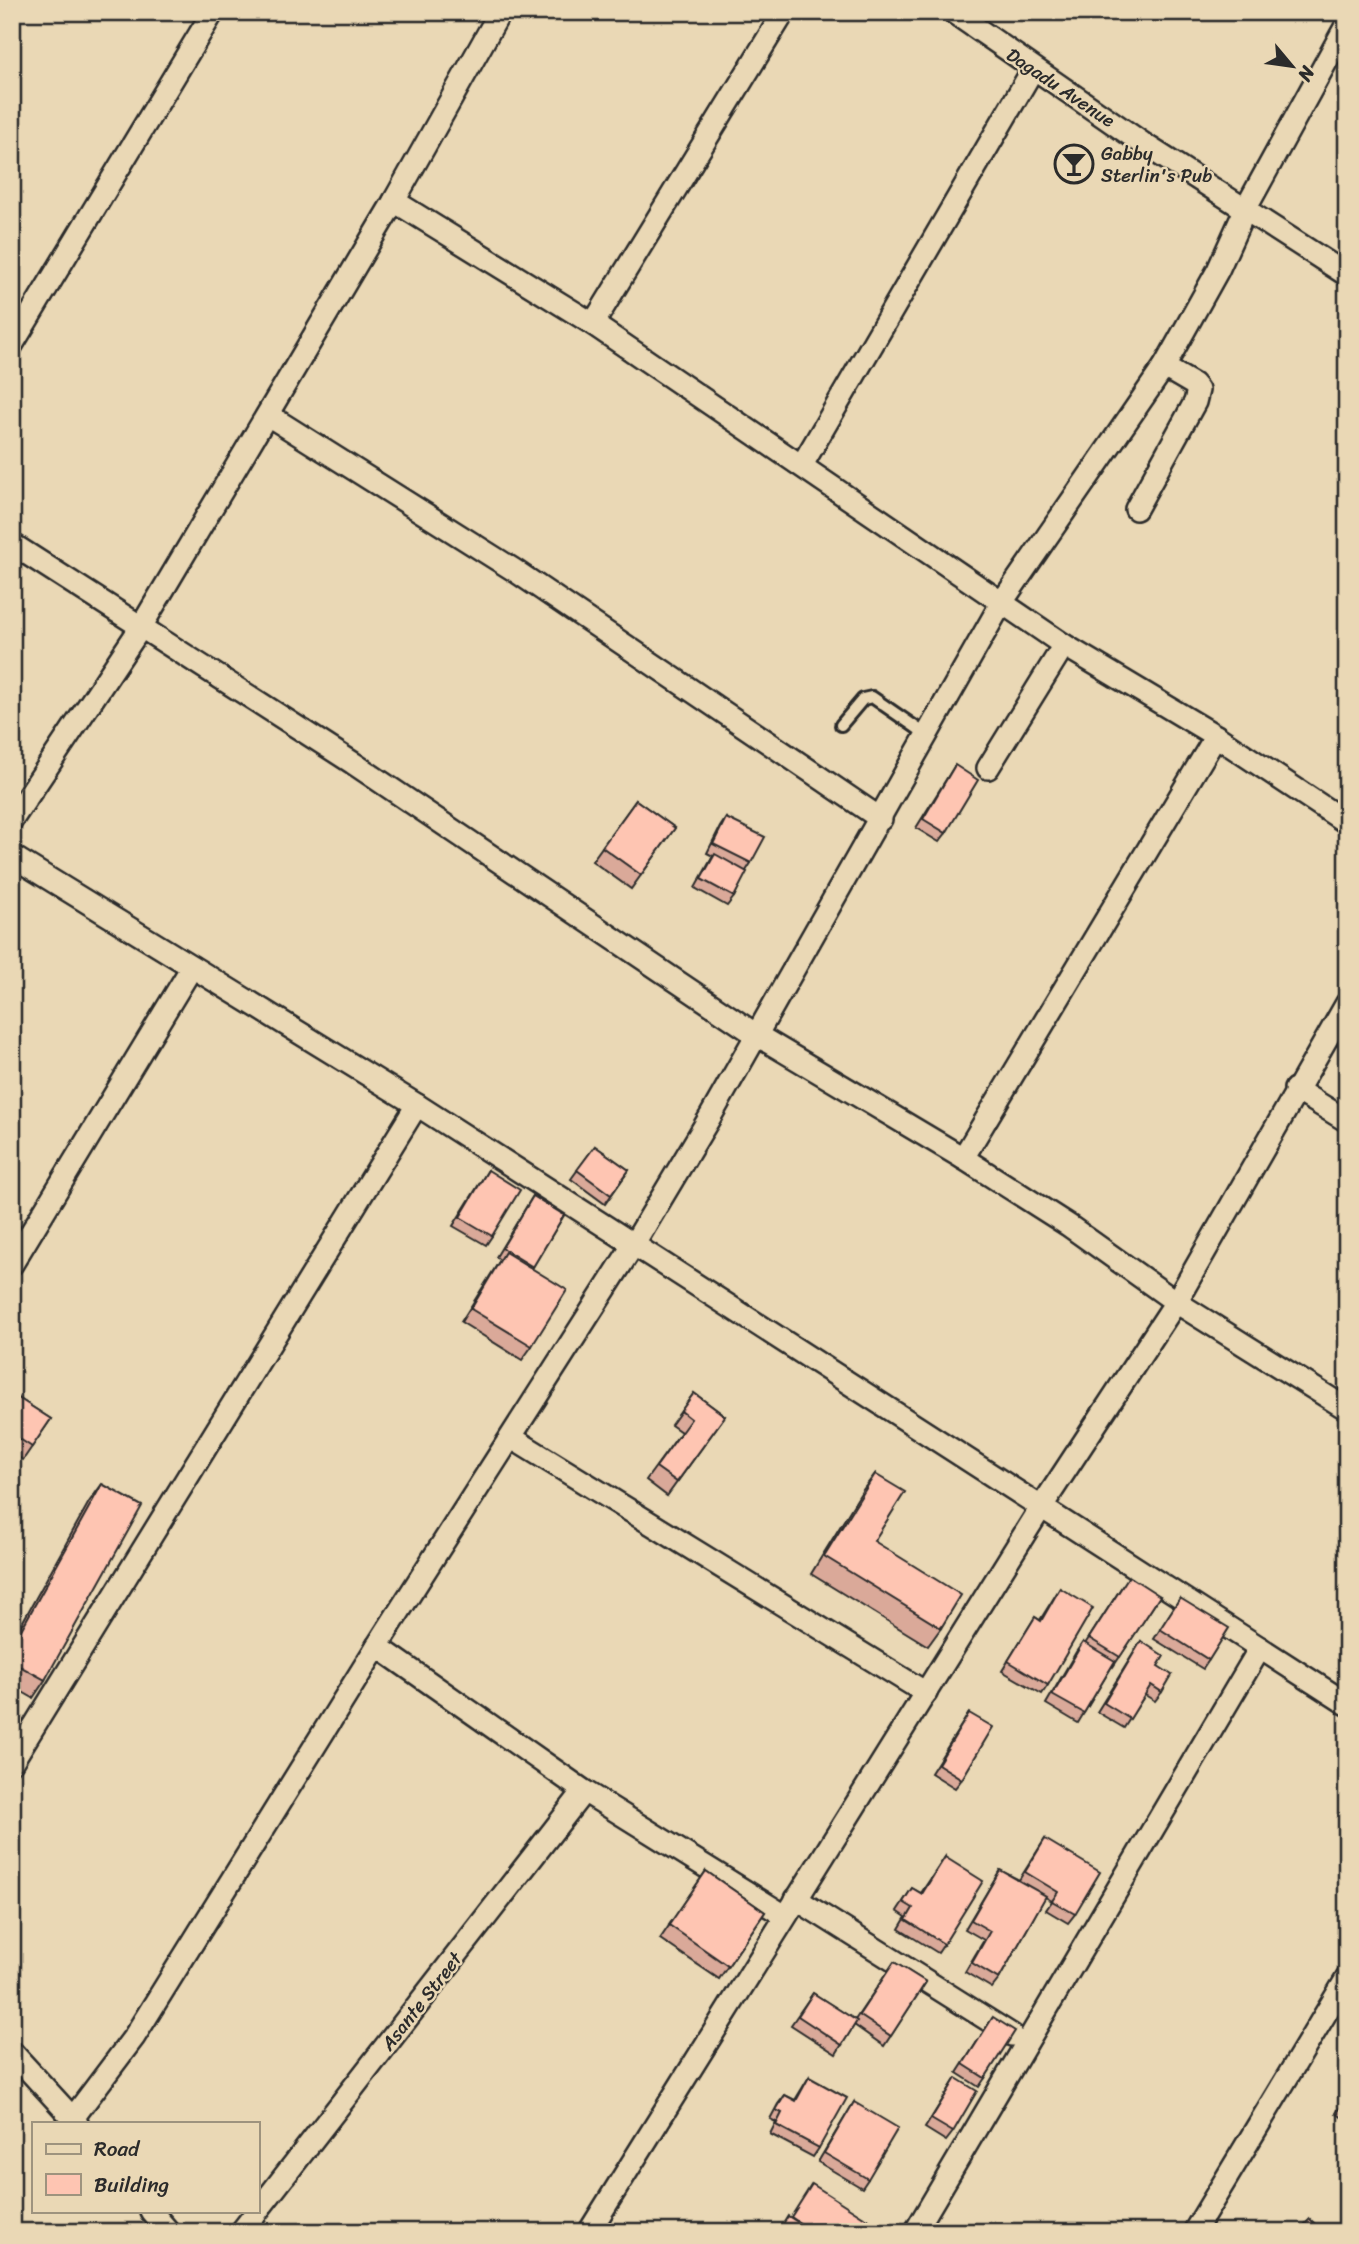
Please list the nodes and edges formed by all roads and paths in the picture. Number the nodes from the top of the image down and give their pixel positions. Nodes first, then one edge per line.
1 (213, 12) edge
2 (784, 12) edge
3 (953, 12) edge
4 (500, 13) edge
5 (1347, 24) edge
6 (1033, 69) junction
7 (394, 201) junction
8 (1245, 208) junction
9 (1347, 275) edge
10 (593, 324) junction
11 (12, 345) edge
12 (1164, 367) junction
13 (268, 415) junction
14 (802, 465) junction
15 (1136, 509) dead end
16 (12, 544) edge
17 (1002, 602) junction
18 (141, 627) junction
19 (1064, 645) junction
20 (841, 725) dead end
21 (927, 735) junction
22 (1216, 736) junction
23 (988, 768) dead end
24 (881, 819) junction
25 (12, 820) edge
26 (1347, 822) edge
27 (12, 856) edge
28 (192, 967) junction
29 (1347, 1003) edge
30 (755, 1034) junction
31 (1295, 1088) junction
32 (417, 1105) junction
33 (1347, 1121) edge
34 (963, 1158) junction
35 (634, 1244) junction
36 (12, 1264) edge
37 (1176, 1302) junction
38 (1347, 1409) edge
39 (513, 1437) junction
40 (1042, 1506) junction
41 (377, 1646) junction
42 (1260, 1648) junction
43 (926, 1693) junction
44 (1347, 1704) edge
45 (12, 1762) edge
46 (584, 1791) junction
47 (791, 1907) junction
48 (1347, 1978) edge
49 (1026, 2044) junction
50 (12, 2052) edge
51 (75, 2121) edge
52 (259, 2209) edge
53 (152, 2212) edge
54 (257, 2212) edge
55 (169, 2232) edge
56 (241, 2232) edge
57 (589, 2232) edge
58 (915, 2232) edge
59 (1194, 2232) edge

1 - 11 street
2 - 10 street
3 - 6 street, Dagadu Avenue
4 - 7 street
5 - 8 street
6 - 8 street, Dagadu Avenue
6 - 14 street
7 - 10 street
7 - 13 street
8 - 9 street, Dagadu Avenue
8 - 12 street
10 - 14 street
12 - 15 street
12 - 17 street
13 - 18 street
13 - 24 street
14 - 17 street
16 - 18 street
17 - 19 street
17 - 21 street
18 - 25 street
18 - 30 street
19 - 22 street
19 - 23 street
20 - 21 lane
21 - 24 street
22 - 26 street
22 - 34 street
24 - 30 street
27 - 28 street
28 - 32 street
28 - 36 street
29 - 31 street
30 - 34 street
30 - 35 street
31 - 33 street
31 - 37 street
32 - 35 street
32 - 45 street
34 - 37 street
35 - 39 street
35 - 40 street
37 - 38 street
37 - 40 street
39 - 41 street
39 - 43 street
40 - 42 street
40 - 43 street
41 - 46 street
41 - 51 street
42 - 44 street
42 - 49 street
43 - 47 street
46 - 47 street
46 - 52 street, Asante Street
47 - 49 street
47 - 57 street
48 - 59 street
49 - 58 street
50 - 51 street
53 - 55 street
54 - 56 street, Asante Street

